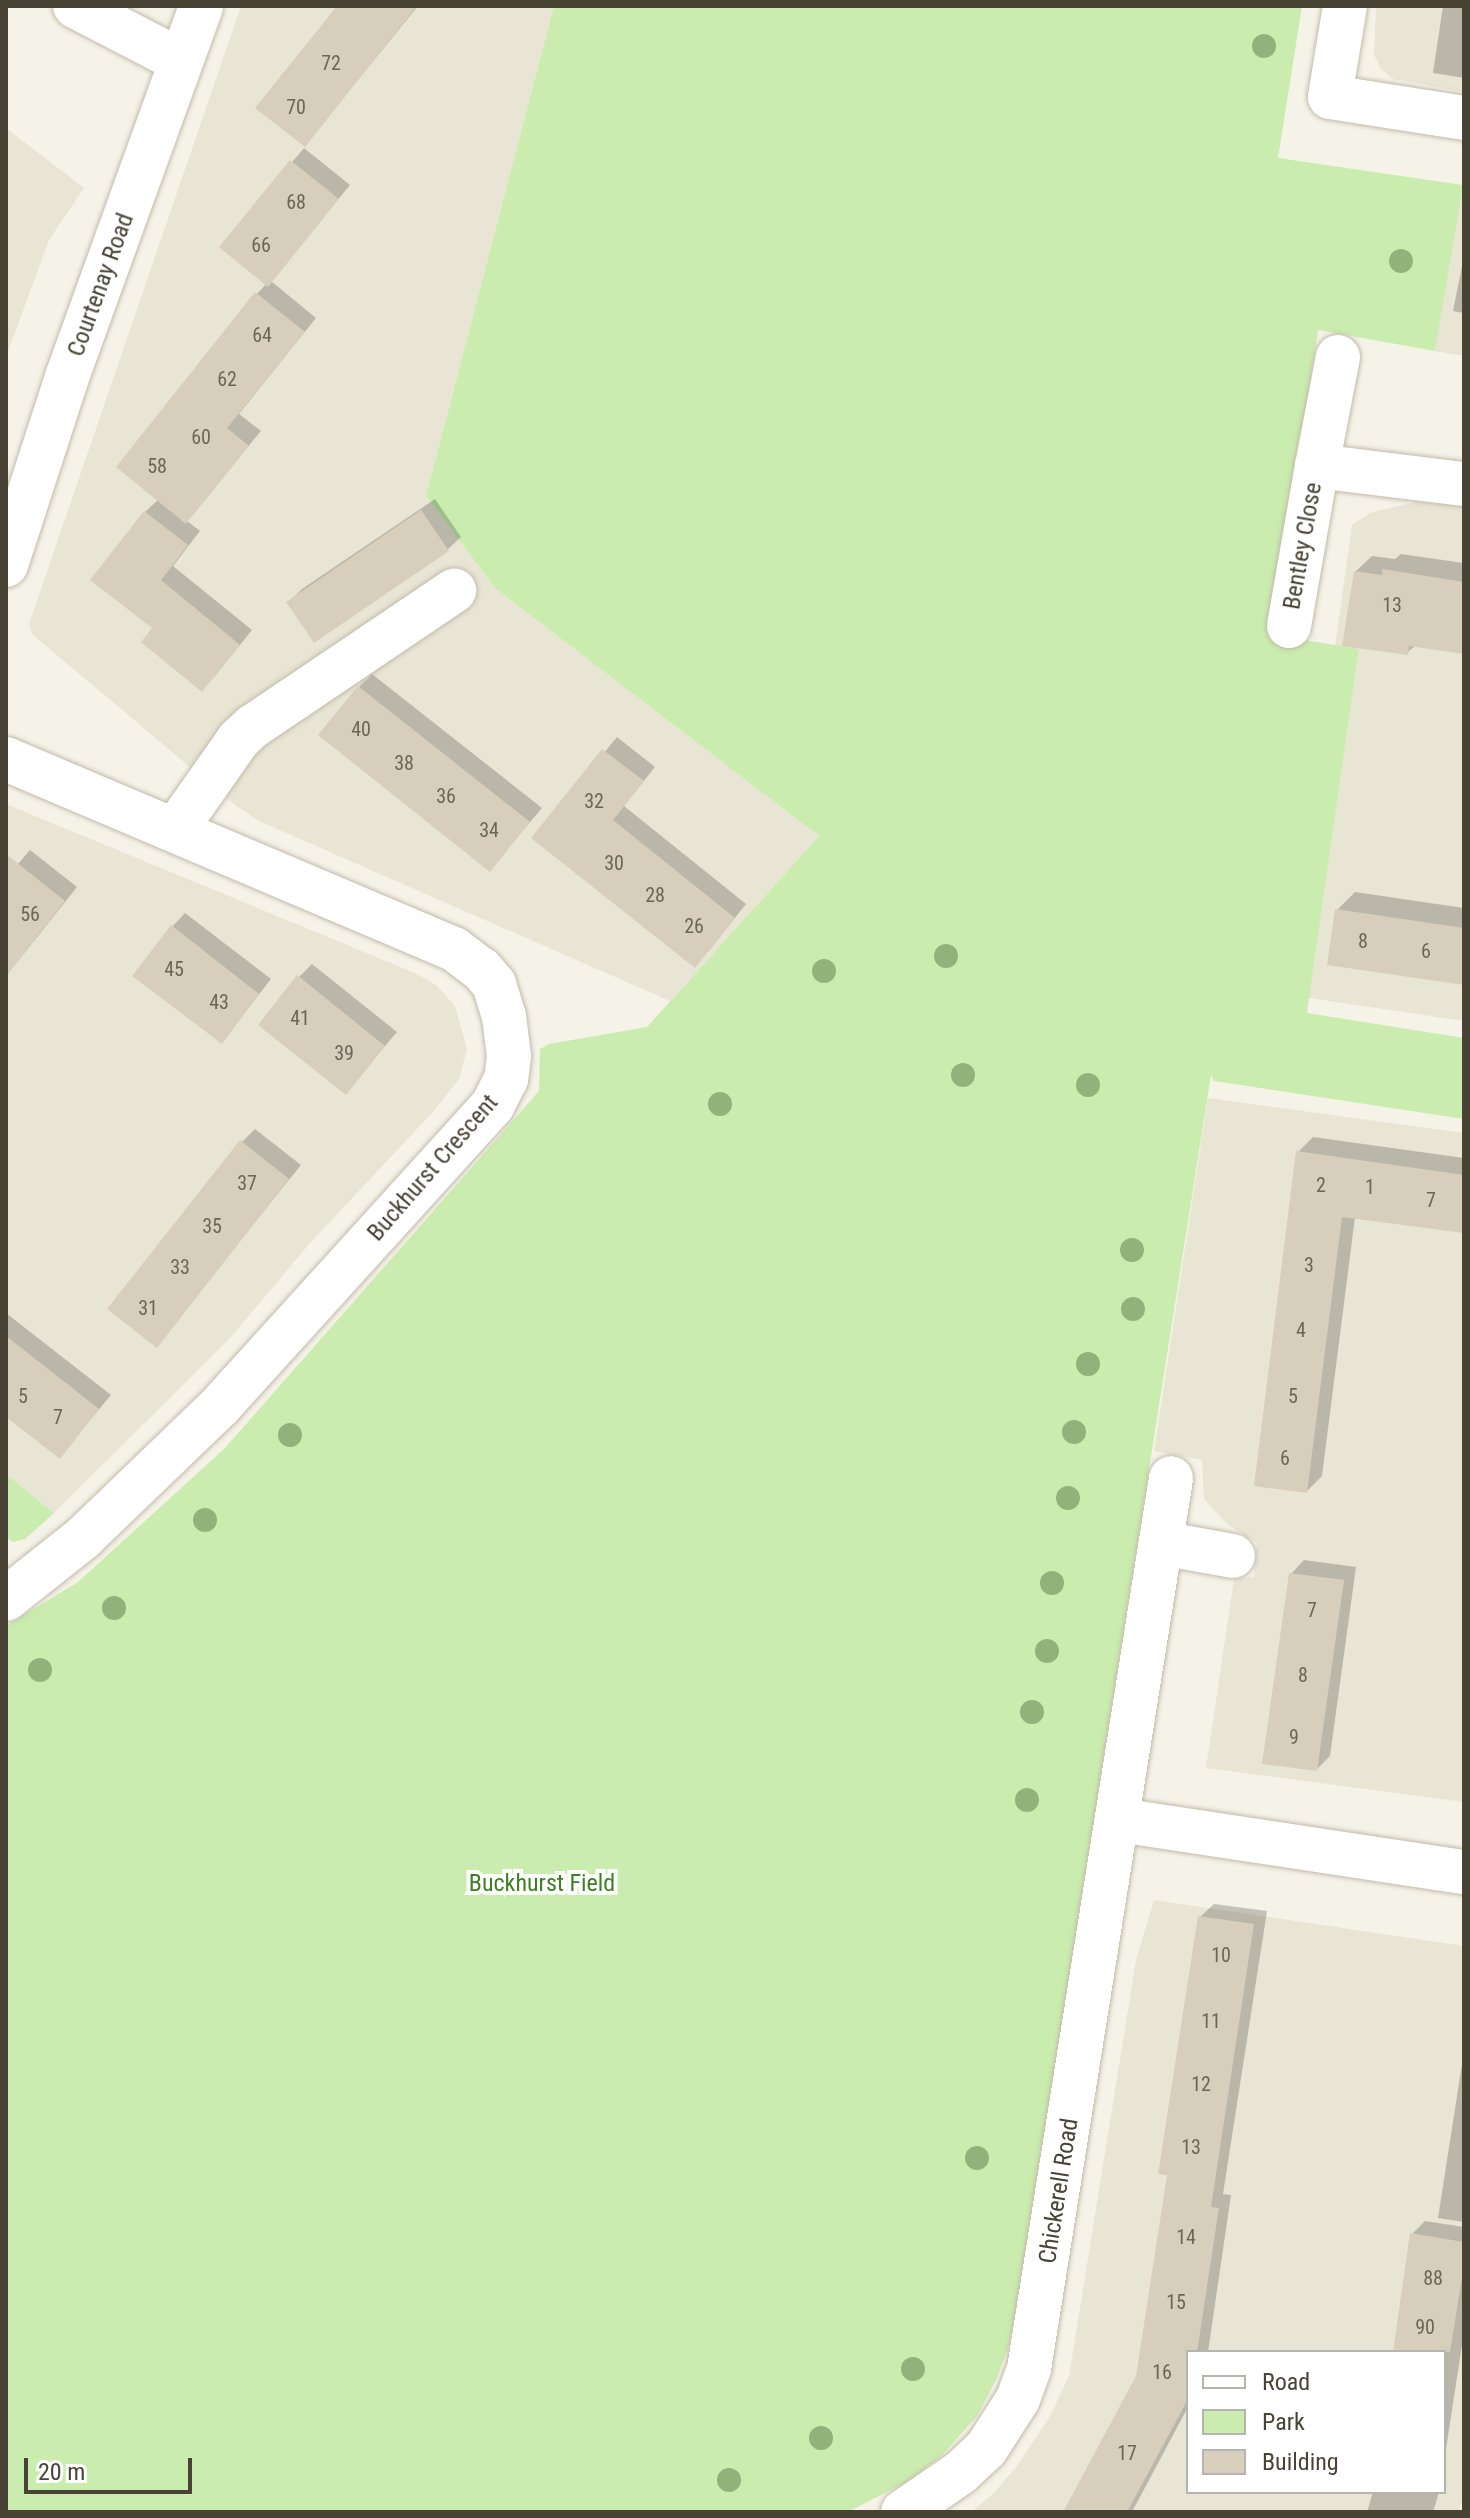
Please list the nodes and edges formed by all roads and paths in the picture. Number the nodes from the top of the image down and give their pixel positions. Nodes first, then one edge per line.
1 (75, 6) edge
2 (201, 6) edge
3 (1345, 6) edge
4 (181, 61) junction
5 (1464, 118) edge
6 (1338, 357) dead end
7 (1317, 466) junction
8 (1464, 484) edge
9 (6, 565) edge
10 (454, 591) dead end
11 (1289, 626) dead end
12 (6, 759) edge
13 (175, 830) junction
14 (1171, 1478) dead end
15 (1161, 1543) junction
16 (1233, 1556) dead end
17 (6, 1599) edge
18 (1119, 1820) junction
19 (1464, 1872) edge
20 (903, 2512) edge

1 - 4 street
2 - 4 street, Courtenay Road
3 - 5 street
4 - 9 street, Courtenay Road
6 - 7 street, Bentley Close
7 - 8 street, Bentley Close
7 - 11 street, Bentley Close
10 - 13 street
12 - 13 street, Buckhurst Crescent
13 - 17 street, Buckhurst Crescent
14 - 15 street, Chickerell Road
15 - 16 street
15 - 18 street, Chickerell Road
18 - 19 street
18 - 20 street, Chickerell Road

